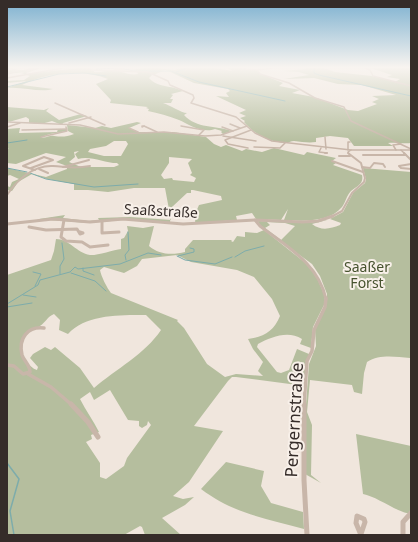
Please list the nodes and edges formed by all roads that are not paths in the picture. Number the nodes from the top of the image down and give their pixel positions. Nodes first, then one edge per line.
1 (188, 92) edge
2 (306, 92) edge
3 (55, 103) dead end
4 (91, 117) junction
5 (7, 122) edge
6 (20, 123) junction
7 (51, 124) dead end
8 (230, 124) dead end
9 (41, 125) junction
10 (67, 125) junction
11 (144, 126) dead end
12 (181, 126) dead end
13 (247, 126) junction
14 (7, 127) edge
15 (222, 127) dead end
16 (93, 128) junction
17 (129, 128) dead end
18 (240, 128) junction
19 (67, 129) junction
20 (22, 130) dead end
21 (251, 130) junction
22 (233, 131) junction
23 (158, 132) junction
24 (140, 133) junction
25 (199, 135) junction
26 (221, 135) junction
27 (232, 137) junction
28 (325, 137) dead end
29 (41, 138) dead end
30 (256, 141) dead end
31 (350, 142) dead end
32 (285, 143) junction
33 (402, 144) junction
34 (248, 148) dead end
35 (254, 148) dead end
36 (321, 148) junction
37 (326, 149) junction
38 (411, 149) edge
39 (350, 150) junction
40 (396, 150) junction
41 (401, 150) junction
42 (327, 153) dead end
43 (363, 155) dead end
44 (406, 155) junction
45 (339, 156) dead end
46 (352, 156) junction
47 (89, 160) dead end
48 (411, 160) edge
49 (332, 161) dead end
50 (411, 164) edge
51 (90, 166) dead end
52 (362, 167) junction
53 (385, 167) dead end
54 (31, 168) junction
55 (61, 168) junction
56 (39, 169) junction
57 (411, 169) edge
58 (35, 170) junction
59 (363, 172) junction
60 (48, 173) dead end
61 (7, 195) edge
62 (65, 220) junction
63 (255, 220) junction
64 (33, 221) junction
65 (102, 221) junction
66 (7, 224) edge
67 (62, 229) junction
68 (80, 232) dead end
69 (119, 232) dead end
70 (108, 245) dead end
71 (44, 328) dead end
72 (7, 365) edge
73 (28, 374) junction
74 (98, 437) dead end
75 (411, 513) edge
76 (307, 535) edge
77 (404, 535) edge

1 - 13 street
2 - 33 street
3 - 4 street
4 - 10 street
4 - 16 street
5 - 6 street
6 - 9 street
6 - 14 street
7 - 9 street
8 - 18 street
9 - 10 street
10 - 16 street
10 - 19 street
11 - 23 street
12 - 25 street
13 - 18 street
13 - 21 street
15 - 22 street
16 - 24 street
17 - 24 street
18 - 22 street
19 - 20 street
19 - 29 street
21 - 27 street
21 - 32 street
22 - 26 street
23 - 24 street
23 - 25 street
25 - 26 street
26 - 27 street
27 - 30 street
27 - 34 street
28 - 37 street
31 - 39 street
32 - 35 street
32 - 36 street
33 - 38 street
33 - 40 street
36 - 37 street
36 - 42 street
37 - 39 street
38 - 41 street
39 - 40 street
39 - 46 street
40 - 41 street
41 - 44 street
43 - 44 street
44 - 48 street
45 - 46 street
46 - 52 street
47 - 55 street
49 - 59 street
50 - 57 street
51 - 55 street
52 - 53 street
52 - 59 street
54 - 54 street
54 - 58 street
55 - 56 street
56 - 58 street
56 - 60 street
58 - 61 street
59 - 63 street, Saaßstraße
62 - 64 street, Saaßstraße
62 - 65 street, Saaßstraße
62 - 67 street
63 - 65 street, Saaßstraße
63 - 76 street, Pergernstraße
64 - 66 street, Saaßstraße
64 - 67 street
65 - 69 street
67 - 68 street
67 - 70 street
71 - 73 street
72 - 73 street
73 - 74 street
75 - 77 street

